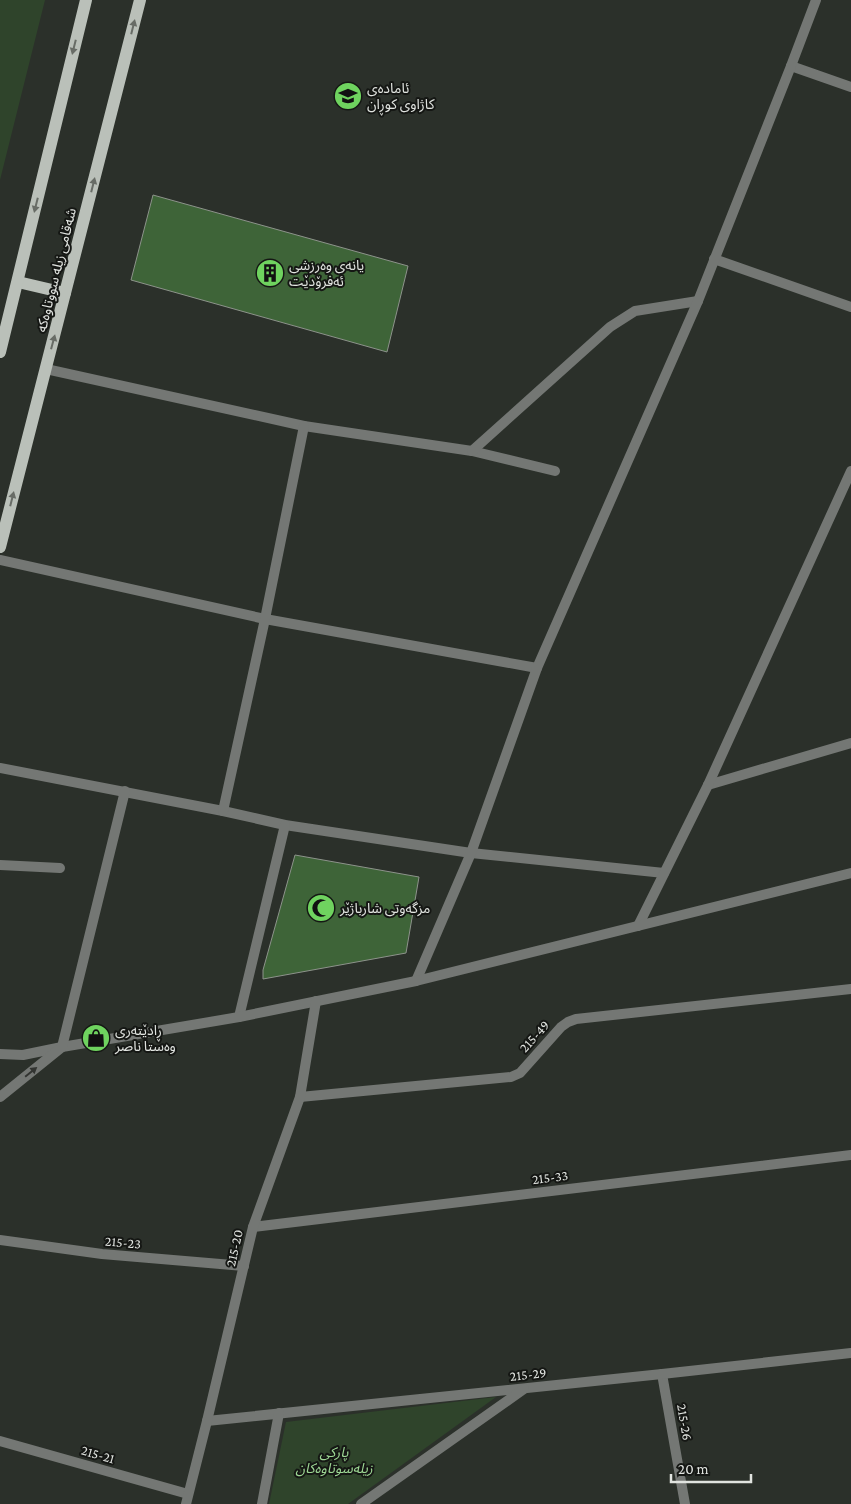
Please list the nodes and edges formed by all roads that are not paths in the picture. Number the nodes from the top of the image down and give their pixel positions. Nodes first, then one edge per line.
1 (86, 0) edge
2 (140, 0) edge
3 (816, 0) edge
4 (791, 66) junction
5 (851, 87) edge
6 (714, 259) junction
7 (18, 282) junction
8 (65, 293) junction
9 (698, 301) junction
10 (851, 306) edge
11 (0, 352) edge
12 (46, 369) junction
13 (304, 426) junction
14 (472, 451) junction
15 (555, 471) dead end
16 (851, 472) edge
17 (0, 547) edge
18 (0, 560) edge
19 (265, 619) junction
20 (537, 668) junction
21 (851, 743) edge
22 (0, 768) edge
23 (708, 785) junction
24 (125, 791) junction
25 (223, 811) junction
26 (285, 825) junction
27 (471, 852) junction
28 (0, 865) edge
29 (60, 868) dead end
30 (664, 873) junction
31 (851, 873) edge
32 (638, 926) junction
33 (416, 981) junction
34 (851, 989) edge
35 (316, 1001) junction
36 (239, 1017) junction
37 (62, 1046) junction
38 (0, 1054) edge
39 (0, 1097) edge
40 (300, 1097) junction
41 (851, 1155) edge
42 (253, 1227) junction
43 (0, 1240) edge
44 (244, 1266) junction
45 (851, 1353) edge
46 (662, 1374) junction
47 (525, 1388) junction
48 (279, 1414) junction
49 (207, 1421) junction
50 (0, 1441) edge
51 (187, 1499) edge
52 (262, 1504) edge
53 (361, 1504) edge
54 (685, 1504) edge

1 -> 7 main road
8 -> 2 main road, شەقامی زیلە سووتاوەکە
3 - 4 street
4 - 5 street
4 - 6 street
6 - 9 street
6 - 10 street
7 - 8 main road
7 - 11 main road
12 -> 8 main road, شەقامی زیلە سووتاوەکە
9 - 14 street
9 - 20 street
12 - 13 street
17 -> 12 main road, شەقامی زیلە سووتاوەکە
13 - 14 street
13 - 19 street
14 - 15 street
16 - 23 street
18 - 19 street
19 - 20 street
19 - 25 street
20 - 27 street
21 - 23 street
22 - 24 street
23 - 30 street
24 - 25 street
24 - 37 street
25 - 26 street
26 - 27 street
26 - 36 street
27 - 30 street
27 - 33 street
28 - 29 street
30 - 32 street
31 - 32 street
32 - 33 street
33 - 35 street
34 - 40 street, 215-49
35 - 36 street
35 - 40 street, 215-20
36 - 37 street
37 - 38 street
39 -> 37 street
40 - 42 street, 215-20
41 - 42 street, 215-33
42 - 44 street, 215-20
43 - 44 street, 215-23
44 - 49 street, 215-20
45 - 46 street, 215-29
46 - 47 street, 215-29
46 - 54 street, 215-26
47 - 48 street, 215-29
47 - 53 street
48 - 49 street, 215-29
48 - 52 street
49 - 51 street, 215-20
50 - 51 street, 215-21

